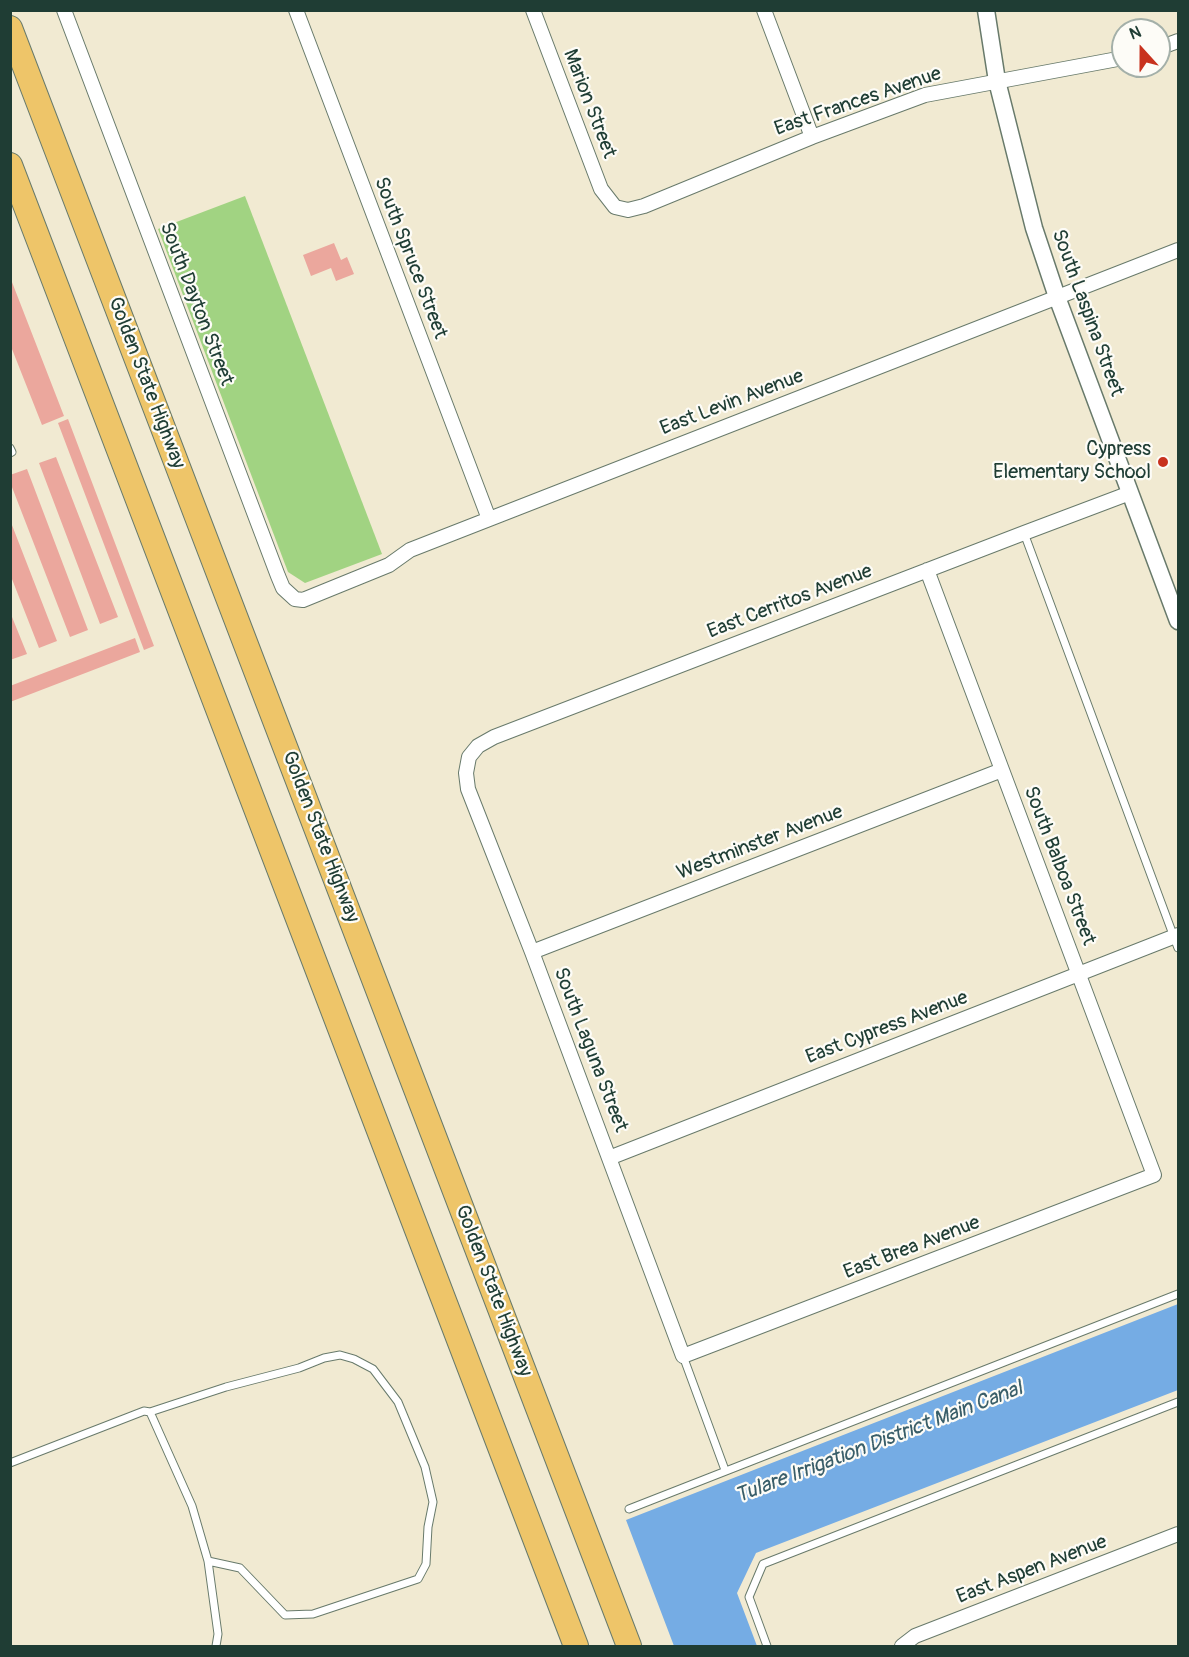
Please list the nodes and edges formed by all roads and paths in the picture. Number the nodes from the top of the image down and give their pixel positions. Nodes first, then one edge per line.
1 (64, 10) edge
2 (296, 10) edge
3 (533, 10) edge
4 (764, 10) edge
5 (986, 10) edge
6 (10, 28) edge
7 (1111, 60) edge
8 (997, 81) junction
9 (812, 137) junction
10 (10, 165) edge
11 (615, 207) joint
12 (1179, 250) edge
13 (1057, 297) junction
14 (10, 448) edge
15 (10, 453) edge
16 (1130, 493) junction
17 (489, 519) junction
18 (1024, 533) junction
19 (927, 570) junction
20 (303, 600) joint
21 (1179, 621) edge
22 (469, 757) joint
23 (1002, 770) junction
24 (1177, 940) edge
25 (532, 952) junction
26 (1079, 974) junction
27 (609, 1158) junction
28 (1154, 1175) joint
29 (1179, 1294) edge
30 (683, 1356) junction
31 (1179, 1402) edge
32 (150, 1412) junction
33 (10, 1463) edge
34 (725, 1470) junction
35 (629, 1509) dead end
36 (1179, 1534) edge
37 (208, 1561) junction
38 (216, 1647) edge
39 (576, 1647) edge
40 (629, 1647) edge
41 (768, 1647) edge
42 (902, 1647) edge

1 - 20 street, South Dayton Street
2 - 17 street, South Spruce Street
3 - 11 street, Marion Street
4 - 9 street
5 - 8 street, South Laspina Street
6 - 40 highway, Golden State Highway
7 - 8 street, East Frances Avenue
8 - 9 street, East Frances Avenue
8 - 13 street, South Laspina Street
9 - 11 street, East Frances Avenue
10 - 39 highway
12 - 13 street, East Levin Avenue
13 - 16 street, South Laspina Street
13 - 17 street, East Levin Avenue
14 - 15 lane
16 - 18 street, East Cerritos Avenue
16 - 21 street, South Laspina Street
17 - 20 street, East Levin Avenue
18 - 19 street, East Cerritos Avenue
18 - 24 lane
19 - 22 street, East Cerritos Avenue
19 - 23 street, South Balboa Street
22 - 25 street, South Laguna Street
23 - 25 street, Westminster Avenue
23 - 26 street, South Balboa Street
24 - 26 street, East Cypress Avenue
25 - 27 street, South Laguna Street
26 - 27 street, East Cypress Avenue
26 - 28 street, South Balboa Street
27 - 30 street, South Laguna Street
28 - 30 street, East Brea Avenue
29 - 34 lane
30 - 34 lane
31 - 41 lane
32 - 33 lane
32 - 37 lane
32 - 37 lane
34 - 35 lane
36 - 42 street, East Aspen Avenue
37 - 38 lane

